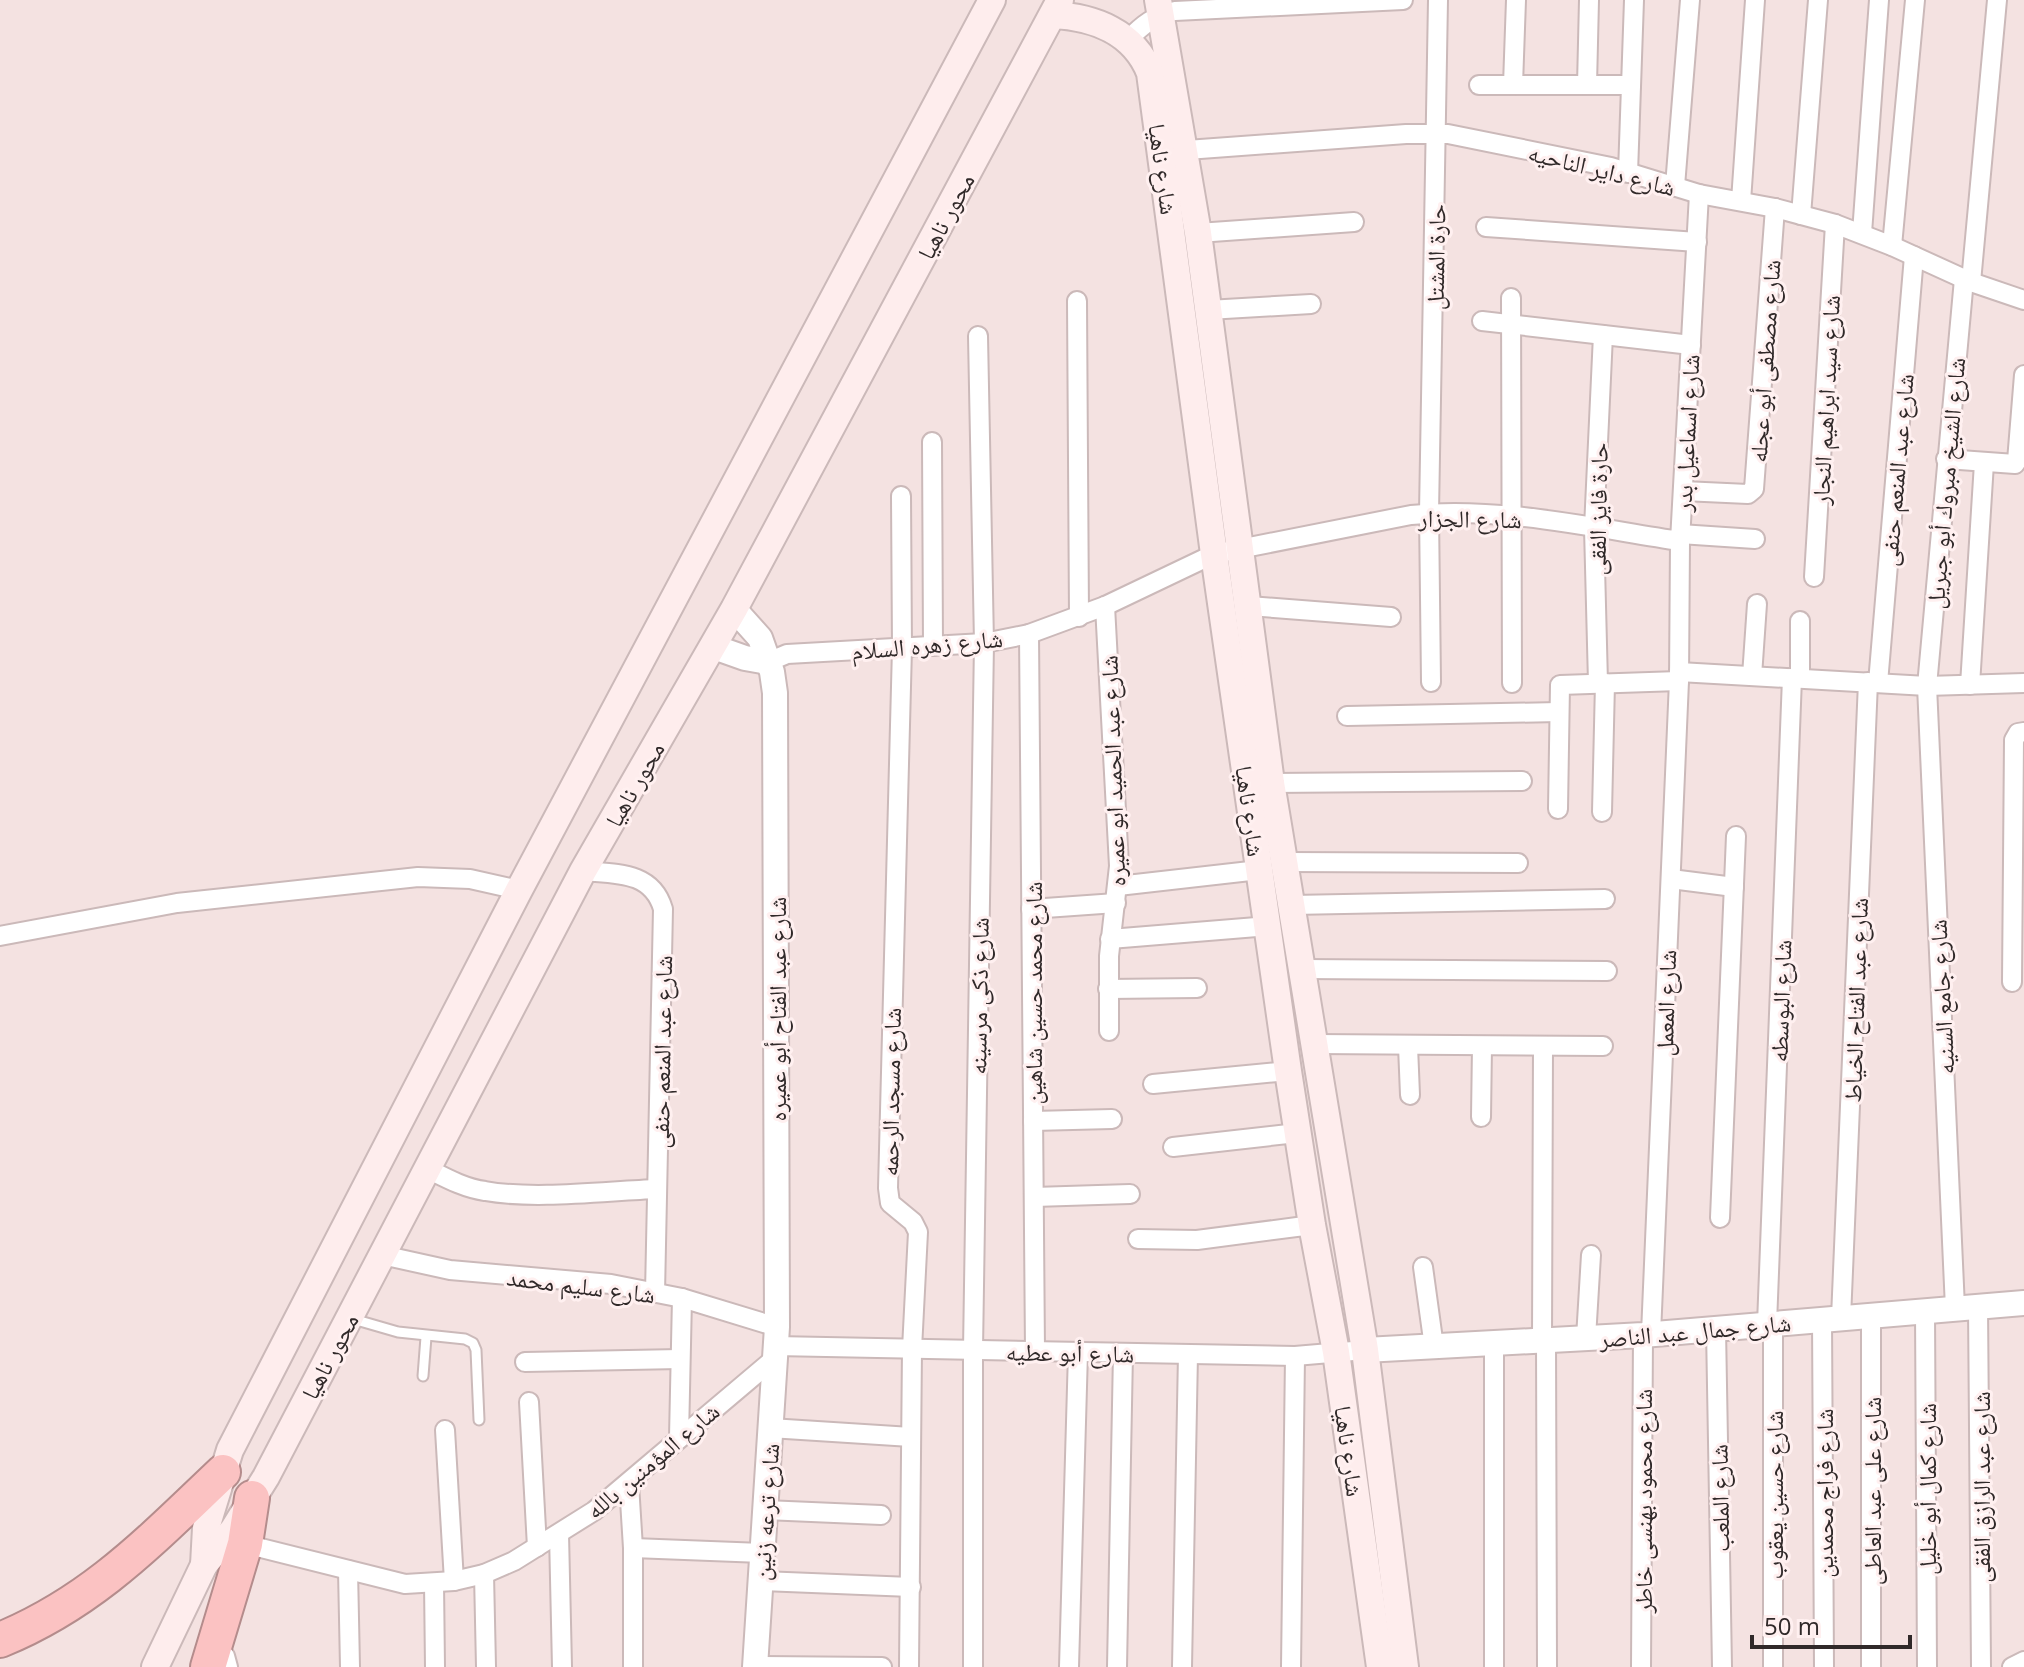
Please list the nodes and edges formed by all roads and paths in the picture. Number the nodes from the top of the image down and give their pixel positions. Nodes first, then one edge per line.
1 (992, 0) edge
2 (1403, 0) edge
3 (1438, 0) edge
4 (1516, 0) edge
5 (1589, 0) edge
6 (1634, 0) edge
7 (1690, 0) edge
8 (1755, 0) edge
9 (1818, 0) edge
10 (1879, 0) edge
11 (1915, 0) edge
12 (1997, 0) edge
13 (1057, 7) edge
14 (1159, 7) edge
15 (1128, 40) junction
16 (1479, 85) dead end
17 (1513, 85) junction
18 (1587, 85) junction
19 (1631, 85) junction
20 (1437, 134) junction
21 (1173, 151) junction
22 (1628, 173) junction
23 (1675, 186) junction
24 (1699, 194) junction
25 (1741, 201) junction
26 (1775, 208) junction
27 (1801, 215) junction
28 (1354, 222) dead end
29 (1835, 224) junction
30 (1486, 227) dead end
31 (1198, 233) junction
32 (1862, 233) junction
33 (1697, 242) junction
34 (1892, 246) junction
35 (1914, 256) junction
36 (1967, 281) junction
37 (1511, 298) dead end
38 (2024, 300) edge
39 (1077, 301) dead end
40 (1311, 304) dead end
41 (1208, 310) junction
42 (1482, 321) dead end
43 (1512, 324) junction
44 (1603, 335) junction
45 (978, 336) dead end
46 (1691, 345) junction
47 (2024, 375) edge
48 (932, 442) dead end
49 (1946, 459) junction
50 (1984, 463) junction
51 (1683, 491) junction
52 (901, 496) dead end
53 (1429, 513) junction
54 (1511, 516) junction
55 (1594, 528) junction
56 (1680, 537) junction
57 (1755, 539) dead end
58 (1241, 548) junction
59 (1214, 554) junction
60 (1814, 577) dead end
61 (1757, 604) dead end
62 (1105, 606) junction
63 (1249, 606) junction
64 (734, 609) junction
65 (1079, 617) junction
66 (1391, 617) dead end
67 (1800, 621) dead end
68 (1029, 634) junction
69 (984, 643) junction
70 (933, 646) junction
71 (714, 647) junction
72 (902, 648) junction
73 (768, 662) junction
74 (1679, 676) junction
75 (1752, 676) junction
76 (1796, 678) junction
77 (1431, 682) dead end
78 (1512, 683) dead end
79 (1602, 683) junction
80 (1873, 683) junction
81 (2024, 683) edge
82 (1970, 685) junction
83 (1927, 686) junction
84 (1559, 712) junction
85 (1347, 716) dead end
86 (2024, 732) edge
87 (1522, 781) dead end
88 (1271, 783) junction
89 (1558, 809) dead end
90 (1602, 812) dead end
91 (1736, 836) dead end
92 (1285, 862) junction
93 (1518, 863) dead end
94 (1259, 870) junction
95 (583, 871) junction
96 (1671, 879) junction
97 (1734, 887) junction
98 (519, 890) junction
99 (1117, 895) junction
100 (1605, 899) dead end
101 (1292, 905) junction
102 (1031, 909) junction
103 (1269, 926) junction
104 (2018, 926) edge
105 (0, 936) edge
106 (1110, 939) junction
107 (1302, 969) junction
108 (1607, 971) dead end
109 (2012, 982) dead end
110 (1197, 988) dead end
111 (1108, 989) junction
112 (1109, 1031) dead end
113 (1315, 1044) junction
114 (1408, 1046) junction
115 (1482, 1046) junction
116 (1543, 1046) junction
117 (1603, 1046) dead end
118 (1288, 1071) junction
119 (1153, 1084) dead end
120 (1410, 1095) dead end
121 (1481, 1117) dead end
122 (1112, 1119) dead end
123 (1033, 1121) junction
124 (1297, 1133) junction
125 (1173, 1147) dead end
126 (428, 1169) junction
127 (657, 1189) junction
128 (1130, 1194) dead end
129 (1034, 1197) junction
130 (1720, 1218) dead end
131 (1312, 1225) junction
132 (1138, 1239) dead end
133 (382, 1255) junction
134 (1591, 1255) dead end
135 (1423, 1267) dead end
136 (655, 1293) junction
137 (682, 1298) junction
138 (2024, 1303) edge
139 (1967, 1307) junction
140 (1925, 1311) junction
141 (1871, 1315) junction
142 (349, 1317) junction
143 (1832, 1319) junction
144 (1770, 1324) junction
145 (1716, 1329) junction
146 (1647, 1335) junction
147 (426, 1337) junction
148 (1586, 1338) junction
149 (1544, 1341) junction
150 (776, 1344) junction
151 (1494, 1344) junction
152 (1434, 1347) junction
153 (912, 1349) junction
154 (973, 1350) junction
155 (1365, 1350) junction
156 (1035, 1351) junction
157 (1078, 1352) junction
158 (1336, 1352) junction
159 (1123, 1353) junction
160 (1188, 1354) junction
161 (1295, 1356) junction
162 (680, 1359) junction
163 (525, 1362) dead end
164 (423, 1376) dead end
165 (529, 1402) dead end
166 (479, 1420) dead end
167 (770, 1428) junction
168 (445, 1430) dead end
169 (679, 1437) junction
170 (911, 1437) junction
171 (223, 1472) junction
172 (629, 1484) junction
173 (252, 1498) junction
174 (765, 1510) junction
175 (881, 1515) dead end
176 (559, 1534) junction
177 (245, 1544) junction
178 (537, 1547) junction
179 (633, 1548) junction
180 (762, 1553) junction
181 (204, 1565) junction
182 (348, 1570) junction
183 (484, 1574) junction
184 (454, 1581) junction
185 (760, 1581) junction
186 (434, 1583) junction
187 (911, 1587) junction
188 (0, 1640) edge
189 (220, 1661) edge
190 (2024, 1661) edge
191 (755, 1666) edge
192 (155, 1667) edge
193 (240, 1667) edge
194 (350, 1667) edge
195 (435, 1667) edge
196 (486, 1667) edge
197 (562, 1667) edge
198 (633, 1667) edge
199 (882, 1667) edge
200 (909, 1667) edge
201 (973, 1667) edge
202 (1069, 1667) edge
203 (1117, 1667) edge
204 (1182, 1667) edge
205 (1291, 1667) edge
206 (1380, 1667) edge
207 (1405, 1667) edge
208 (1494, 1667) edge
209 (1547, 1667) edge
210 (1641, 1667) edge
211 (1722, 1667) edge
212 (1773, 1667) edge
213 (1824, 1667) edge
214 (1871, 1667) edge
215 (1927, 1667) edge
216 (1981, 1667) edge
217 (2012, 1667) edge

1 - 98 main road, محور ناهيا
2 - 14 street
3 - 20 street, حارة المشتل
4 - 17 street
5 - 18 street
6 - 19 street
7 - 23 street
8 - 25 street
9 - 27 street
10 - 32 street
11 - 34 street
12 - 36 street, شارع الشيخ مبروك أبو جبريل
13 - 15 main road, شارع ناهيا
13 - 64 main road, محور ناهيا
14 - 15 street
14 - 21 main road, شارع ناهيا
15 - 21 main road, شارع ناهيا
16 - 17 street
17 - 18 street
18 - 19 street
19 - 22 street
20 - 21 street, شارع داير الناحيه
20 - 22 street, شارع داير الناحيه
20 - 53 street, حارة المشتل
21 - 31 main road, شارع ناهيا
21 - 59 main road, شارع ناهيا
22 - 23 street, شارع داير الناحيه
23 - 24 street, شارع داير الناحيه
24 - 25 street, شارع داير الناحيه
24 - 33 street, شارع اسماعيل بدر
25 - 26 street, شارع داير الناحيه
26 - 27 street, شارع داير الناحيه
26 - 51 street, شارع مصطفى أبو عجله
27 - 29 street, شارع داير الناحيه
28 - 31 street
29 - 32 street, شارع داير الناحيه
29 - 60 street, شارع سيد ابراهيم النجار
30 - 33 street
31 - 41 main road, شارع ناهيا
32 - 34 street, شارع داير الناحيه
33 - 46 street, شارع اسماعيل بدر
34 - 35 street, شارع داير الناحيه
35 - 36 street, شارع داير الناحيه
35 - 80 street, شارع عبد المنعم حنفى
36 - 38 street, شارع داير الناحيه
36 - 49 street, شارع الشيخ مبروك أبو جبريل
37 - 43 street
39 - 65 street
40 - 41 street
41 - 58 main road, شارع ناهيا
42 - 43 street
43 - 44 street
43 - 54 street
44 - 46 street
44 - 55 street, حارة فايز الفقى
45 - 69 street, شارع ذكى مرسينه
46 - 51 street, شارع اسماعيل بدر
47 - 50 street
48 - 70 street
49 - 50 street
49 - 83 street, شارع الشيخ مبروك أبو جبريل
50 - 82 street
51 - 56 street, شارع اسماعيل بدر
52 - 72 street, شارع مسجد الرحمه
53 - 54 street, شارع الجزار
53 - 58 street, شارع الجزار
53 - 77 street, حارة المشتل
54 - 55 street, شارع الجزار
54 - 78 street
55 - 56 street, شارع الجزار
55 - 79 street, حارة فايز الفقى
56 - 57 street, شارع الجزار
56 - 74 street, شارع اسماعيل بدر
58 - 59 street, شارع الجزار
58 - 63 main road, شارع ناهيا
59 - 62 street, شارع زهره السلام
59 - 94 main road, شارع ناهيا
61 - 75 street
62 - 65 street, شارع زهره السلام
62 - 99 street, شارع عبد الحميد ابو عميره
63 - 66 street
63 - 88 main road, شارع ناهيا
64 - 71 main road, محور ناهيا
64 - 73 street, شارع عبد الفتاح أبو عميره
65 - 68 street, شارع زهره السلام
67 - 76 street, شارع البوسطه
68 - 69 street, شارع زهره السلام
68 - 102 street, شارع محمد حسين شاهين
69 - 70 street, شارع زهره السلام
69 - 154 street, شارع ذكى مرسينه
70 - 72 street, شارع زهره السلام
71 - 73 street
71 - 95 main road, محور ناهيا
72 - 73 street, شارع زهره السلام
72 - 153 street, شارع مسجد الرحمه
73 - 150 street, شارع عبد الفتاح أبو عميره
74 - 75 street
74 - 79 street
74 - 96 street, شارع المعمل
75 - 76 street
76 - 80 street
76 - 144 street, شارع البوسطه
79 - 84 street
79 - 90 street, حارة فايز الفقى
80 - 83 street
80 - 143 street, شارع عبد الفتاح الخياط
81 - 82 street
82 - 83 street
83 - 139 street, شارع جامع السنيه
84 - 85 street
84 - 89 street
86 - 104 street
87 - 88 street
88 - 92 main road, شارع ناهيا
91 - 97 street
92 - 93 street
92 - 101 main road, شارع ناهيا
94 - 99 street
94 - 103 main road, شارع ناهيا
95 - 126 main road, محور ناهيا
95 - 127 street, شارع عبد المنعم حنفى
96 - 97 street
96 - 146 street, شارع المعمل
97 - 130 street
98 - 105 street
98 - 171 main road, محور ناهيا
99 - 102 street
99 - 106 street, شارع عبد الحميد ابو عميره
100 - 101 street
101 - 107 main road, شارع ناهيا
102 - 123 street, شارع محمد حسين شاهين
103 - 106 street
103 - 118 main road, شارع ناهيا
104 - 109 street
106 - 111 street, شارع عبد الحميد ابو عميره
107 - 108 street
107 - 113 main road, شارع ناهيا
110 - 111 street
111 - 112 street, شارع عبد الحميد ابو عميره
113 - 114 street
113 - 155 main road, شارع ناهيا
114 - 115 street
114 - 120 street
115 - 116 street
115 - 121 street
116 - 117 street
116 - 149 street
118 - 119 street
118 - 124 main road, شارع ناهيا
122 - 123 street
123 - 129 street, شارع محمد حسين شاهين
124 - 125 street
124 - 131 main road, شارع ناهيا
126 - 127 street
126 - 133 main road, محور ناهيا
127 - 136 street, شارع عبد المنعم حنفى
128 - 129 street
129 - 156 street, شارع محمد حسين شاهين
131 - 132 street
131 - 158 main road, شارع ناهيا
133 - 136 street, شارع سليم محمد
133 - 142 main road, محور ناهيا
134 - 148 street
135 - 152 street
136 - 137 street, شارع سليم محمد
137 - 150 street, شارع سليم محمد
137 - 162 street
138 - 139 street, شارع جمال عبد الناصر
139 - 140 street, شارع جمال عبد الناصر
139 - 216 street, شارع عبد الرازق الفقى
140 - 141 street, شارع جمال عبد الناصر
140 - 215 street, شارع كمال أبو خليل
141 - 143 street, شارع جمال عبد الناصر
141 - 214 street, شارع على عبد العاطى
142 - 147 lane
142 - 173 main road, محور ناهيا
143 - 144 street, شارع جمال عبد الناصر
143 - 213 street, شارع فراج محمدين
144 - 145 street, شارع جمال عبد الناصر
144 - 212 street, شارع حسين يعقوب
145 - 146 street, شارع جمال عبد الناصر
145 - 211 street, شارع الملعب
146 - 148 street, شارع جمال عبد الناصر
146 - 210 street, شارع محمود بهنسى خاطر
147 - 164 lane
147 - 166 lane
148 - 149 street, شارع جمال عبد الناصر
149 - 151 street, شارع جمال عبد الناصر
149 - 209 street
150 - 153 street, شارع أبو عطيه
150 - 167 street, شارع ترعه زنين
150 - 169 street, شارع المؤمنين بالله
151 - 152 street, شارع جمال عبد الناصر
151 - 208 street
152 - 155 street, شارع جمال عبد الناصر
153 - 154 street, شارع أبو عطيه
153 - 170 street, شارع مسجد الرحمه
154 - 156 street, شارع أبو عطيه
154 - 201 street, شارع ذكى مرسينه
155 - 158 street, شارع أبو عطيه
155 - 207 main road, شارع ناهيا
156 - 157 street, شارع أبو عطيه
157 - 159 street, شارع أبو عطيه
157 - 202 street
158 - 161 street, شارع أبو عطيه
158 - 206 main road, شارع ناهيا
159 - 160 street, شارع أبو عطيه
159 - 203 street
160 - 161 street, شارع أبو عطيه
160 - 204 street
161 - 205 street
162 - 163 street
162 - 169 street
165 - 178 street
167 - 170 street
167 - 174 street, شارع ترعه زنين
168 - 184 street
169 - 172 street, شارع المؤمنين بالله
170 - 187 street, شارع مسجد الرحمه
171 - 181 main road, محور ناهيا
171 - 188 highway
172 - 176 street, شارع المؤمنين بالله
172 - 179 street
173 - 177 highway
173 - 181 main road, محور ناهيا
174 - 175 street
174 - 180 street, شارع ترعه زنين
176 - 178 street, شارع المؤمنين بالله
176 - 197 street
177 - 182 street, شارع المؤمنين بالله
177 - 189 highway
178 - 183 street, شارع المؤمنين بالله
179 - 180 street
179 - 198 street
180 - 185 street, شارع ترعه زنين
181 - 192 main road, محور ناهيا
182 - 186 street, شارع المؤمنين بالله
182 - 194 street
183 - 184 street, شارع المؤمنين بالله
183 - 196 street
184 - 186 street, شارع المؤمنين بالله
185 - 187 street
185 - 191 street, شارع ترعه زنين
186 - 195 street
187 - 200 street, شارع مسجد الرحمه
189 - 193 street
190 - 217 street
191 - 199 street

